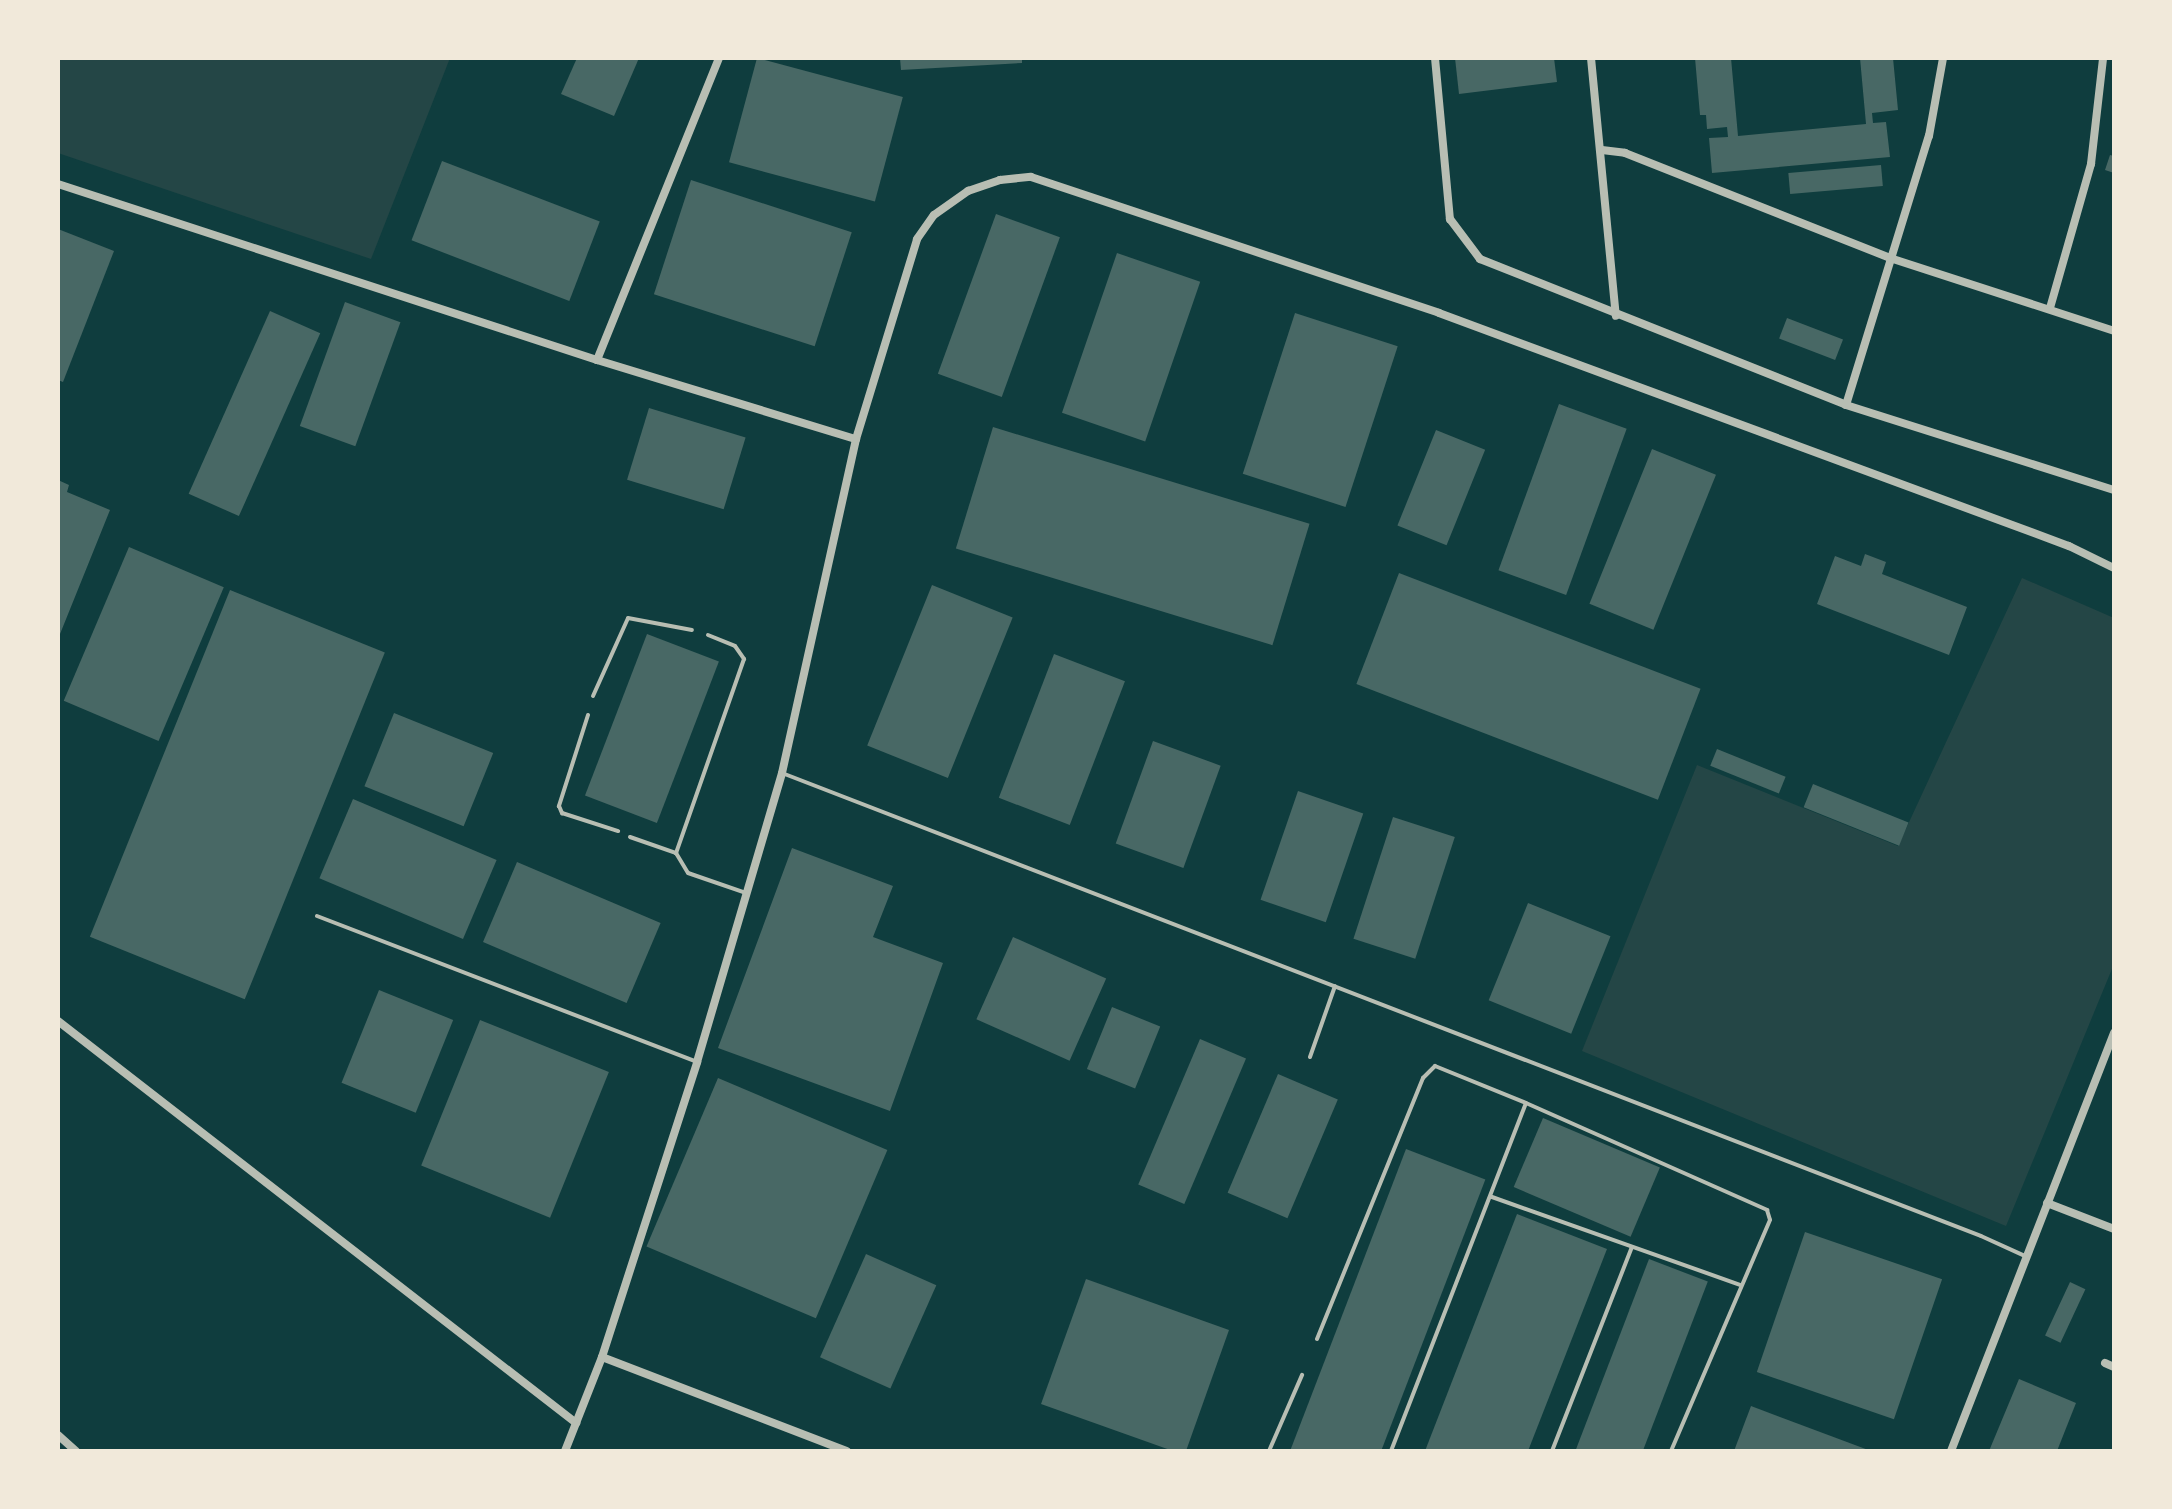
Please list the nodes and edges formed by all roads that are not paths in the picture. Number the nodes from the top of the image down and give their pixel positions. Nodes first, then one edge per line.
1 (719, 58) edge
2 (1435, 58) edge
3 (1591, 58) edge
4 (1943, 58) edge
5 (2103, 58) edge
6 (1602, 150) junction
7 (58, 184) edge
8 (1893, 259) junction
9 (2050, 308) junction
10 (1616, 316) junction
11 (2114, 331) edge
12 (597, 360) junction
13 (1846, 405) junction
14 (856, 439) junction
15 (2114, 490) edge
16 (2114, 568) edge
17 (692, 630) dead end
18 (708, 635) dead end
19 (593, 696) dead end
20 (588, 715) dead end
21 (782, 773) junction
22 (618, 831) dead end
23 (630, 837) dead end
24 (676, 853) junction
25 (746, 893) junction
26 (317, 916) dead end
27 (1335, 986) junction
28 (58, 1021) edge
29 (2114, 1033) edge
30 (1310, 1057) dead end
31 (697, 1062) junction
32 (1526, 1103) junction
33 (1492, 1197) junction
34 (2047, 1203) junction
35 (2114, 1229) edge
36 (1632, 1247) junction
37 (2025, 1256) junction
38 (1740, 1285) junction
39 (1317, 1339) dead end
40 (602, 1357) junction
41 (2105, 1363) dead end
42 (2114, 1367) edge
43 (1302, 1375) dead end
44 (576, 1423) junction
45 (58, 1435) edge
46 (76, 1451) edge
47 (565, 1451) edge
48 (847, 1451) edge
49 (1269, 1451) edge
50 (1391, 1451) edge
51 (1552, 1451) edge
52 (1671, 1451) edge
53 (1951, 1451) edge

1 - 12 street
2 - 10 street
3 - 6 street
4 - 8 street
5 - 9 street
6 - 8 street
6 - 10 street
7 - 12 street
8 - 9 street
8 - 13 street
9 - 11 street
10 - 13 street
12 - 14 street
13 - 15 street
14 - 16 street
14 - 21 street
17 - 19 lane
18 - 24 lane
20 - 22 lane
21 - 25 street
21 - 27 lane
23 - 24 lane
24 - 25 lane
25 - 31 street
26 - 31 lane
27 - 30 lane
27 - 37 lane
28 - 44 street
29 - 34 street
31 - 40 street
32 - 33 lane
32 - 38 lane
32 - 39 lane
33 - 36 lane
33 - 50 lane
34 - 35 street
34 - 37 street
36 - 38 lane
36 - 51 lane
37 - 53 street
38 - 52 lane
40 - 44 street
40 - 48 street
41 - 42 street
43 - 49 lane
44 - 47 street
45 - 46 street

